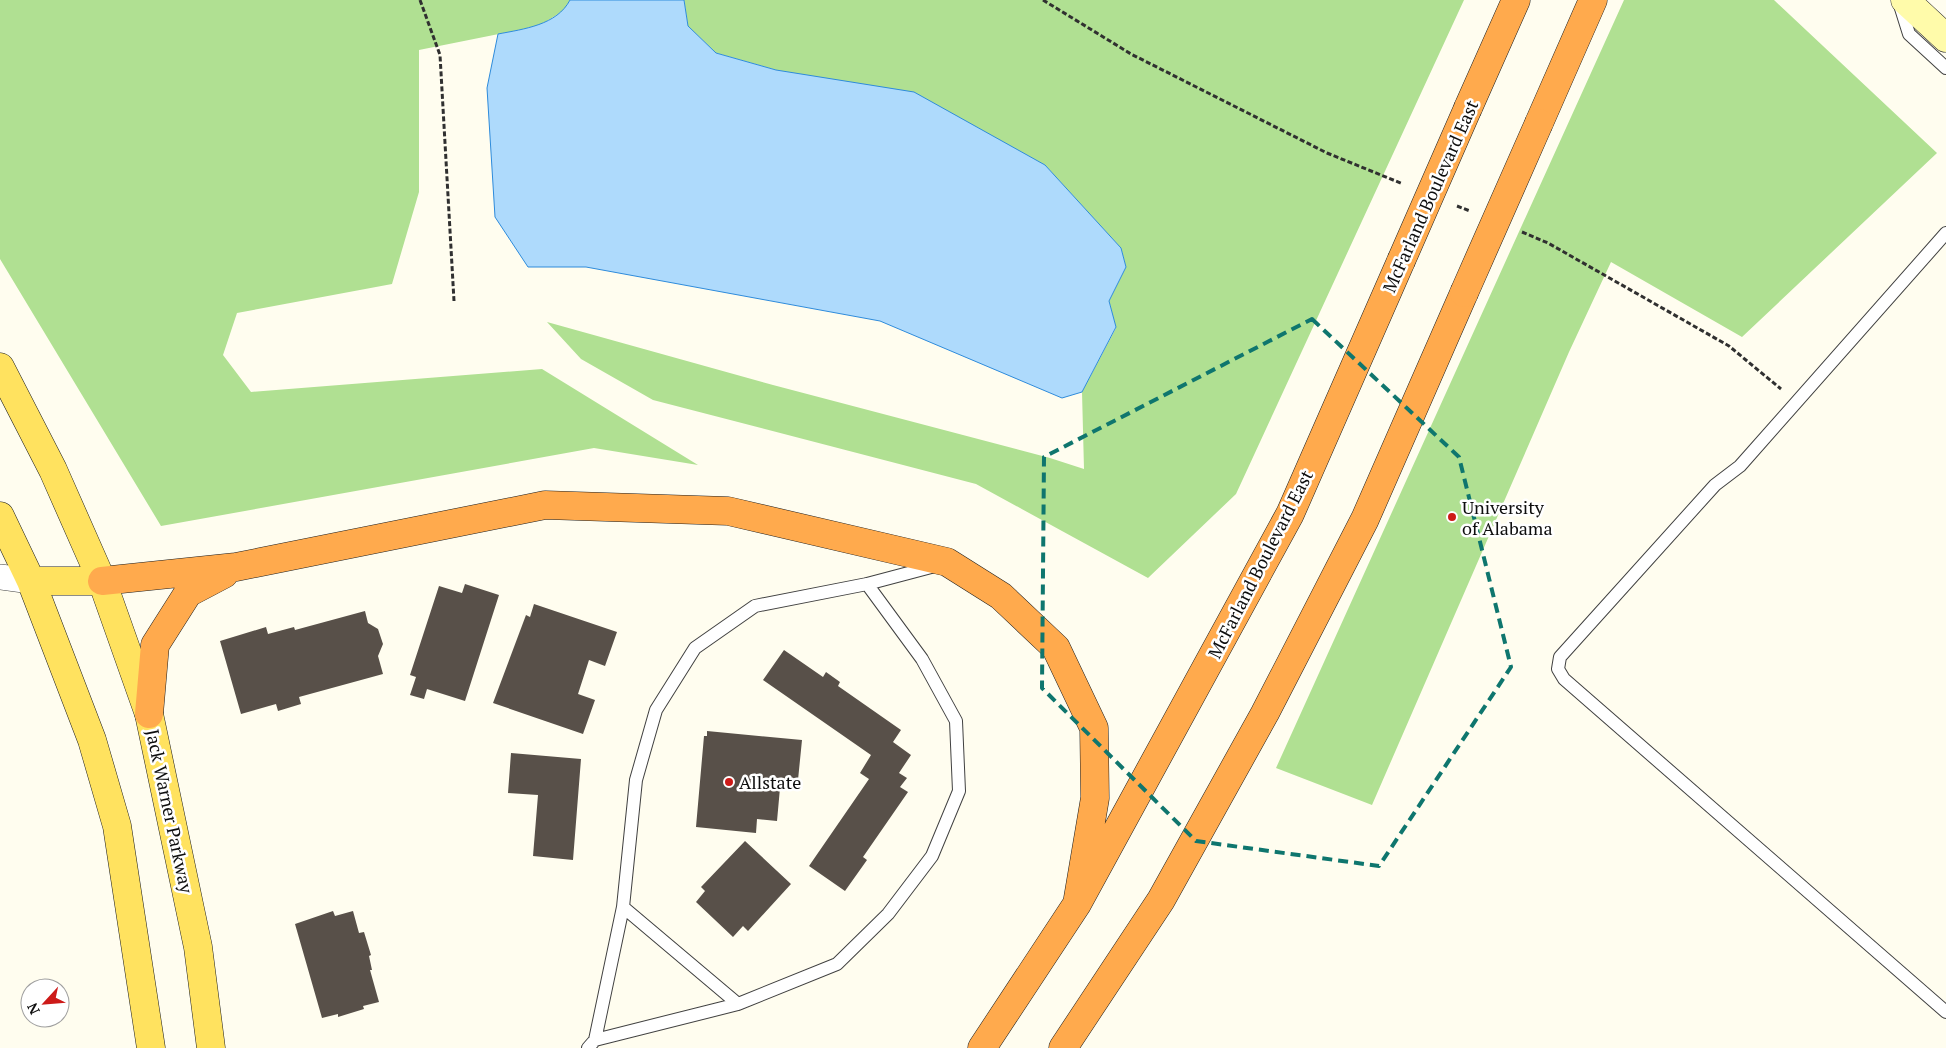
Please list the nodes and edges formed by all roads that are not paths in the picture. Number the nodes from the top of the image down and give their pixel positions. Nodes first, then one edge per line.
1 (1516, 0) edge
2 (1593, 0) edge
3 (1899, 0) edge
4 (1905, 0) edge
5 (1946, 38) edge
6 (1946, 68) edge
7 (1946, 233) edge
8 (0, 367) edge
9 (0, 516) edge
10 (947, 562) junction
11 (236, 567) junction
12 (0, 577) edge
13 (31, 581) junction
14 (102, 581) junction
15 (867, 584) junction
16 (149, 714) junction
17 (1077, 904) junction
18 (623, 907) junction
19 (738, 1004) junction
20 (1946, 1012) edge
21 (592, 1044) edge
22 (151, 1048) edge
23 (211, 1048) edge
24 (982, 1048) edge
25 (1064, 1048) edge

1 - 17 highway, McFarland Boulevard East, bridge
2 - 25 highway, bridge
3 - 6 lane
4 - 5 street
7 - 20 lane
8 - 14 main road, Jack Warner Parkway
9 - 13 main road
10 - 11 highway
10 - 15 lane
10 - 17 highway
11 - 14 highway
11 - 16 highway
12 - 13 street
13 - 14 main road
13 - 22 main road
14 - 16 main road, Jack Warner Parkway
15 - 18 lane
15 - 19 lane
16 - 23 main road, Jack Warner Parkway
17 - 24 highway, McFarland Boulevard East
18 - 19 lane
18 - 21 lane
19 - 21 lane

